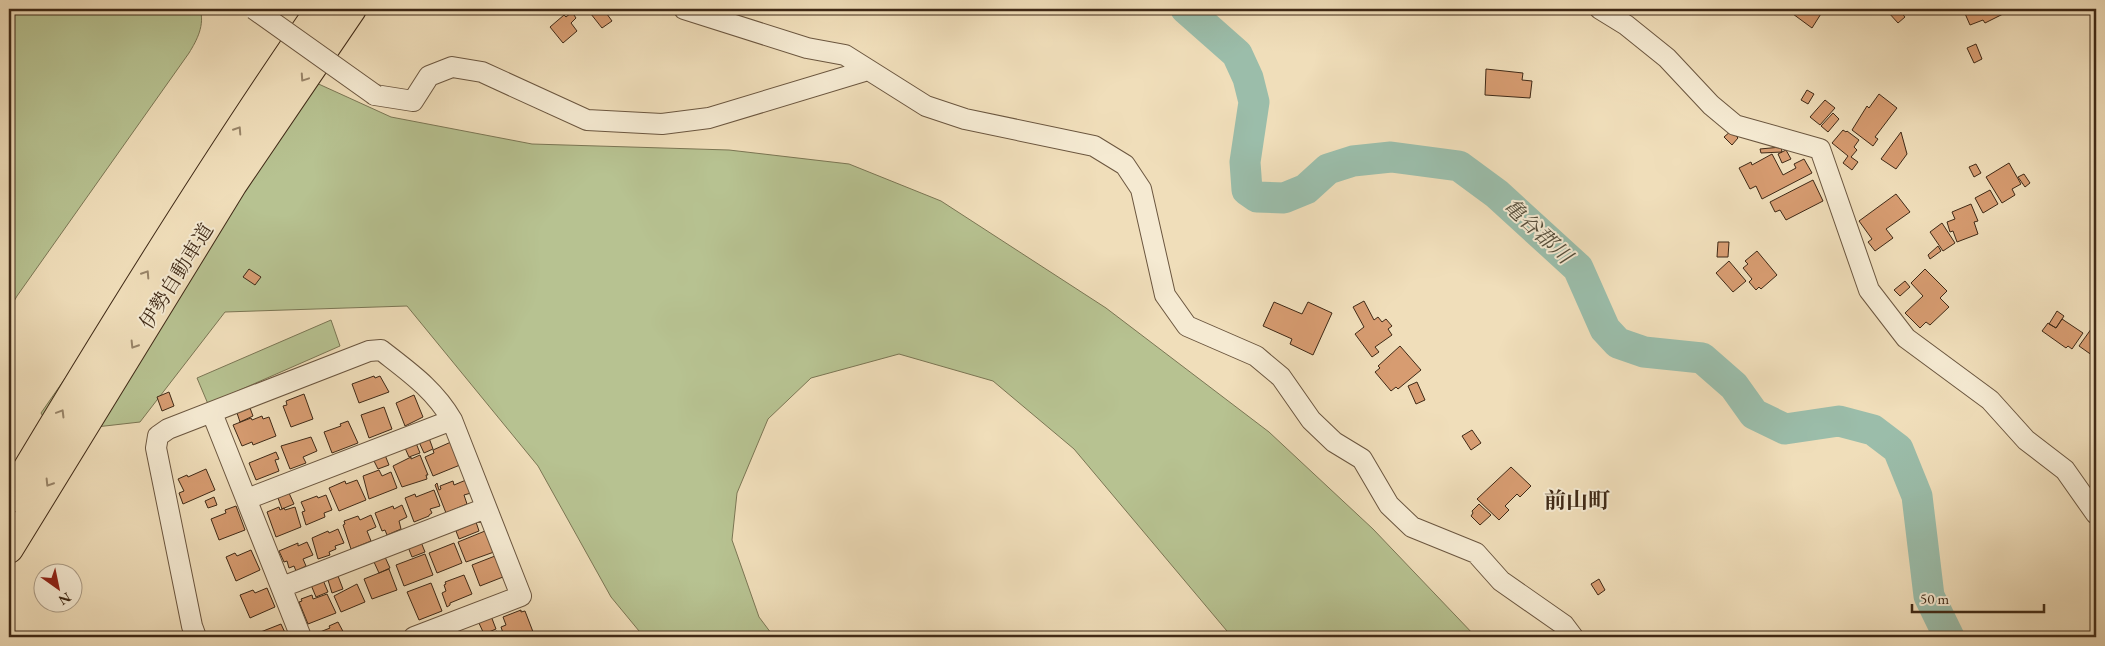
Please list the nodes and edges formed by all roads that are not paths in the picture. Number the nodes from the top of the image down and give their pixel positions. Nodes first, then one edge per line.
1 (254, 9) edge
2 (320, 9) edge
3 (352, 9) edge
4 (684, 9) edge
5 (1600, 9) edge
6 (868, 70) junction
7 (222, 177) junction
8 (212, 413) junction
9 (452, 420) junction
10 (247, 499) junction
11 (9, 500) edge
12 (486, 508) junction
13 (2096, 514) edge
14 (13, 542) edge
15 (282, 587) junction
16 (196, 637) edge
17 (301, 637) edge
18 (414, 637) edge
19 (1573, 637) edge

1 - 6 street, bridge
7 -> 2 highway, 伊勢自動車道
3 -> 7 highway, 伊勢自動車道
4 - 6 street
5 - 13 street
6 - 19 street
11 -> 7 highway, 伊勢自動車道
7 -> 14 highway, 伊勢自動車道
8 - 9 street
8 - 10 street
8 - 16 street
9 - 10 street
9 - 12 street
10 - 15 street
12 - 15 street
12 - 18 street
15 - 17 street

